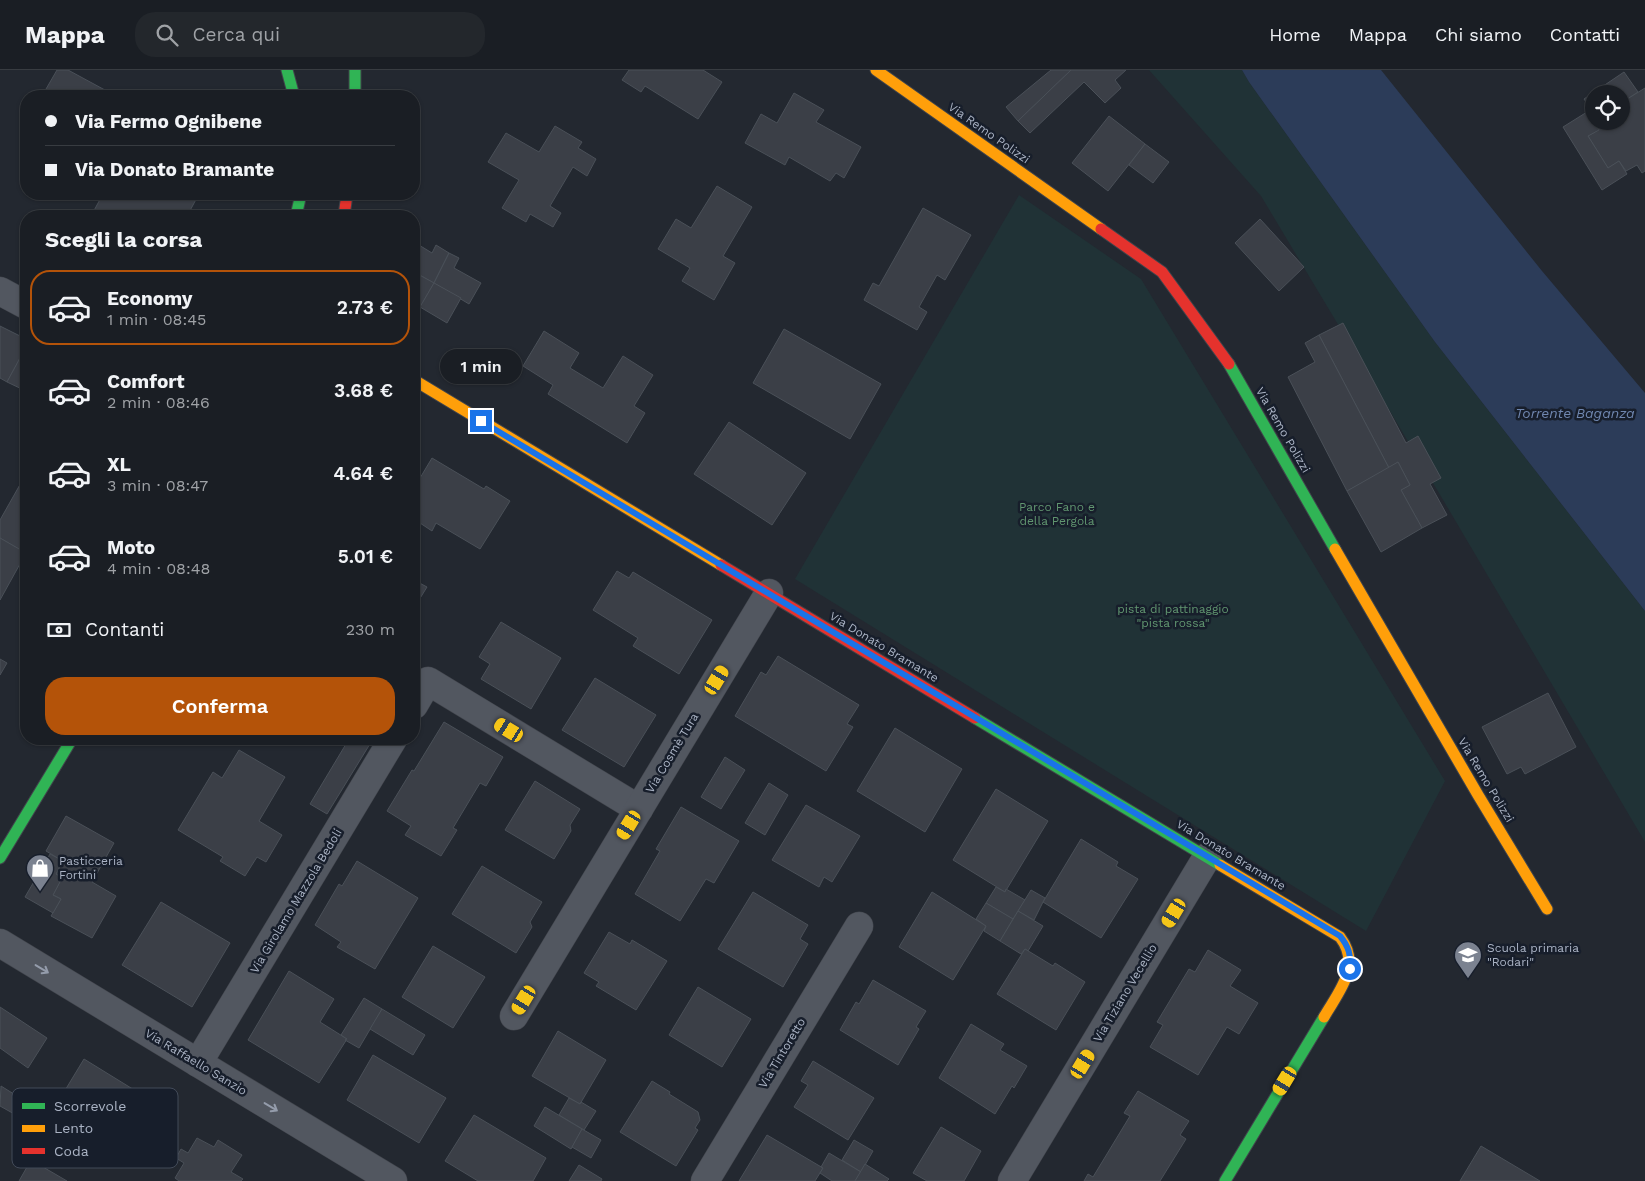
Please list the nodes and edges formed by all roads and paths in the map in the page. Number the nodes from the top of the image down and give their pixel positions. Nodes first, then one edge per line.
1 (286, 70) edge
2 (355, 70) edge
3 (876, 70) edge
4 (292, 90) edge
5 (355, 90) edge
6 (0, 291) edge
7 (20, 302) edge
8 (420, 384) edge
9 (769, 593) junction
10 (420, 695) edge
11 (68, 745) edge
12 (390, 745) edge
13 (639, 809) junction
14 (1207, 857) junction
15 (0, 858) edge
16 (1548, 910) dead end
17 (859, 926) dead end
18 (0, 943) edge
19 (514, 1016) dead end
20 (198, 1063) junction
21 (393, 1181) edge
22 (705, 1181) edge
23 (1012, 1181) edge
24 (1224, 1181) edge

1 - 4 street
2 - 5 street
3 - 16 street, Via Remo Polizzi
6 - 7 street
8 - 9 street, Via Donato Bramante
9 - 13 street, Via Cosmè Tura
9 - 14 street, Via Donato Bramante
10 - 13 street
11 - 15 street
12 - 20 street, Via Girolamo Mazzola Bedoli
13 - 19 street, Via Cosmè Tura
14 - 23 street, Via Tiziano Vecellio
14 - 24 street, Via Donato Bramante
17 - 22 street, Via Tintoretto
18 -> 20 street, Via Raffaello Sanzio
20 -> 21 street, Via Raffaello Sanzio

